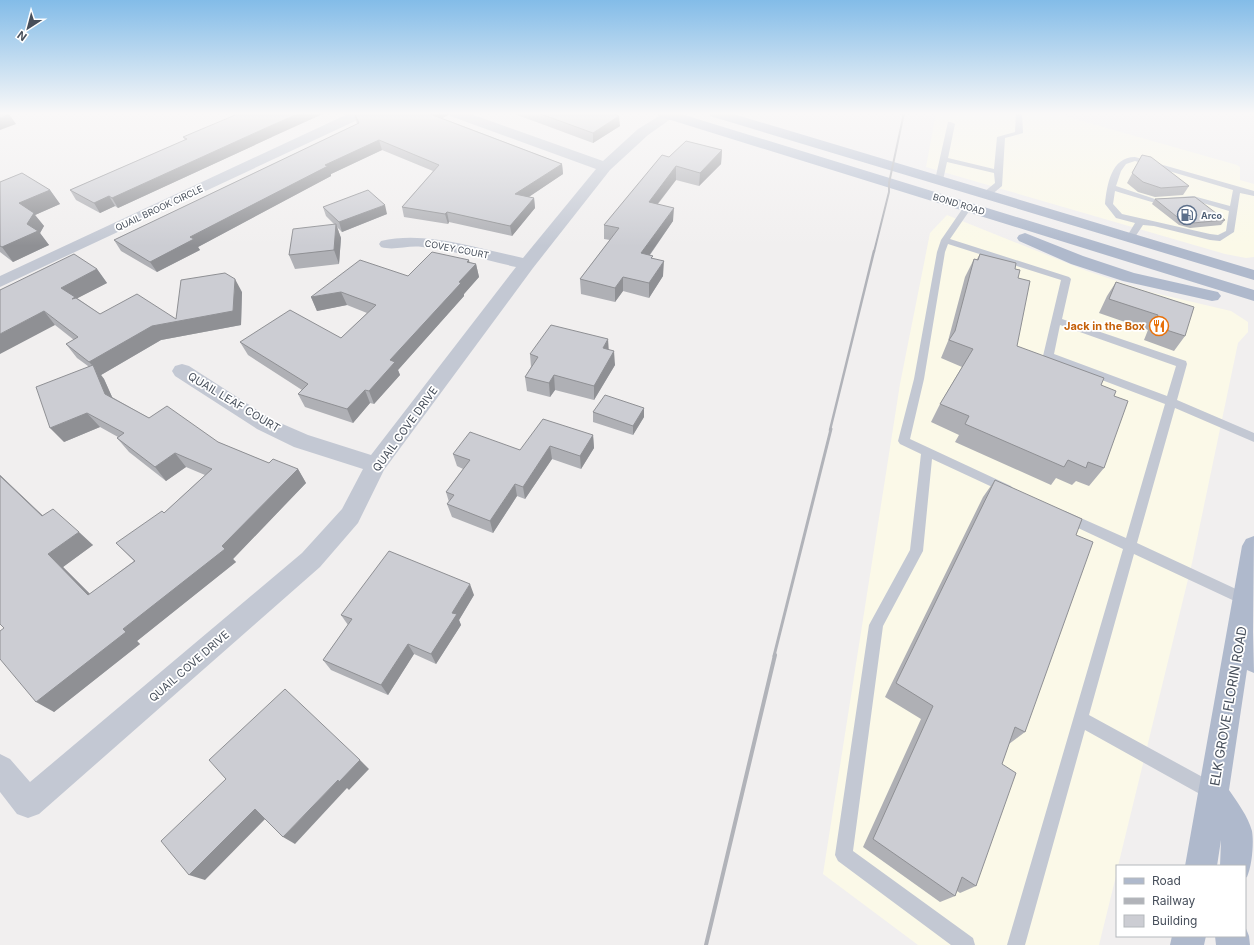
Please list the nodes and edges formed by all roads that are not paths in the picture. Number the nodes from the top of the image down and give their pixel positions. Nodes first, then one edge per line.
1 (267, 157) edge
2 (575, 157) edge
3 (617, 157) edge
4 (806, 157) edge
5 (862, 157) edge
6 (999, 157) edge
7 (944, 159) joint
8 (605, 168) junction
9 (998, 172) junction
10 (939, 180) junction
11 (1111, 187) junction
12 (1237, 189) junction
13 (988, 194) junction
14 (1254, 194) edge
15 (968, 207) junction
16 (1234, 210) junction
17 (1140, 222) junction
18 (1130, 238) junction
19 (944, 240) junction
20 (387, 244) dead end
21 (527, 264) junction
22 (1254, 275) edge
23 (0, 282) edge
24 (1254, 296) edge
25 (1254, 311) edge
26 (1056, 320) junction
27 (182, 371) dead end
28 (1171, 402) junction
29 (1254, 438) edge
30 (927, 452) junction
31 (376, 465) junction
32 (1014, 492) edge
33 (1058, 512) edge
34 (1130, 546) junction
35 (1254, 546) edge
36 (1246, 600) junction
37 (1240, 635) junction
38 (1254, 660) edge
39 (1081, 718) junction
40 (0, 769) edge
41 (1213, 792) junction
42 (1201, 865) edge
43 (1236, 865) edge
44 (966, 945) edge
45 (1016, 945) edge

1 - 23 street, QUAIL BROOK CIRCLE
2 - 8 street
3 - 8 street, QUAIL COVE DRIVE
4 - 15 main road, BOND ROAD
5 - 10 main road, BOND ROAD
6 - 9 lane
7 - 9 lane
7 - 10 lane
8 - 21 street, QUAIL COVE DRIVE
9 - 13 lane
10 - 13 main road, BOND ROAD
11 - 12 lane
11 - 16 lane
11 - 17 lane
12 - 14 lane
12 - 16 lane
13 - 18 main road, BOND ROAD
15 - 19 lane
15 - 24 main road, BOND ROAD
15 - 25 main road
16 - 17 lane
17 - 18 lane
18 - 22 main road, BOND ROAD
19 - 26 lane
19 - 30 lane
20 - 21 street, COVEY COURT
21 - 31 street, QUAIL COVE DRIVE
26 - 28 lane
26 - 28 lane
27 - 31 street, QUAIL LEAF COURT
28 - 29 lane
28 - 34 lane
30 - 32 lane
30 - 44 lane
31 - 40 street, QUAIL COVE DRIVE
33 - 34 lane
34 - 36 lane
34 - 39 lane
35 - 36 main road, ELK GROVE FLORIN ROAD
36 - 37 main road, ELK GROVE FLORIN ROAD
37 - 38 main road
37 - 41 main road, ELK GROVE FLORIN ROAD
39 - 41 lane
39 - 45 lane
41 - 42 main road, ELK GROVE FLORIN ROAD
41 - 43 main road

